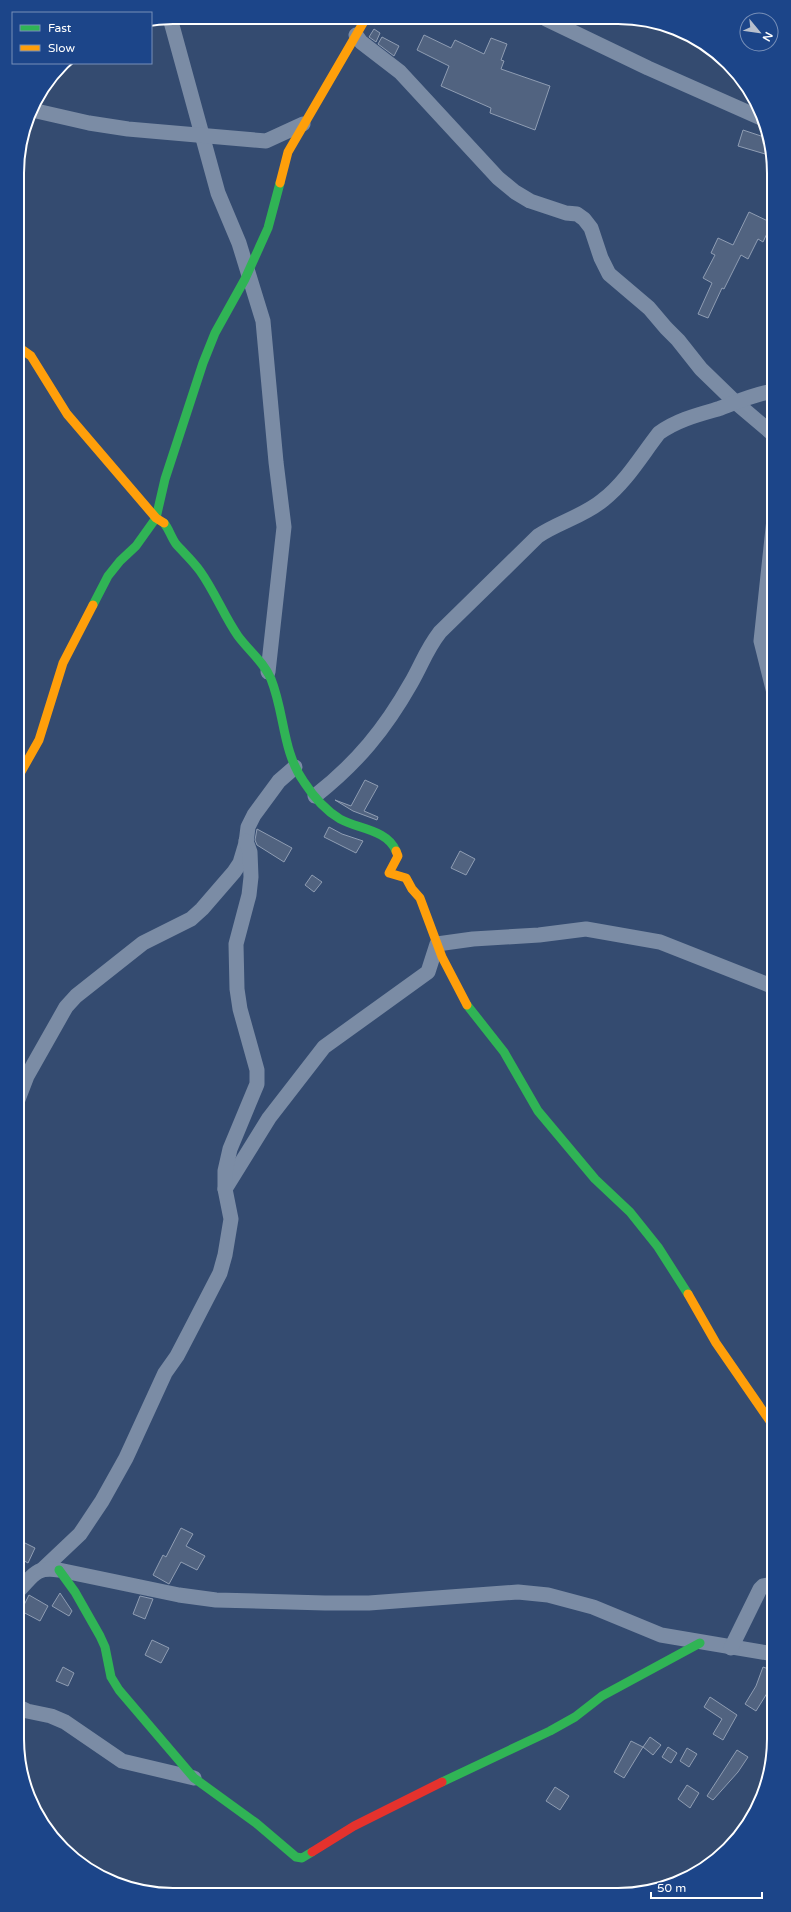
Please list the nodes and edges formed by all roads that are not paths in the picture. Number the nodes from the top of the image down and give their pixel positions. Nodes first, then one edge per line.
1 (172, 24) edge
2 (362, 24) edge
3 (556, 24) edge
4 (356, 35) junction
5 (37, 111) edge
6 (756, 116) edge
7 (303, 124) junction
8 (203, 136) junction
9 (248, 272) junction
10 (24, 351) edge
11 (767, 392) edge
12 (734, 401) junction
13 (767, 429) edge
14 (156, 518) junction
15 (767, 584) edge
16 (767, 664) edge
17 (268, 672) junction
18 (24, 767) edge
19 (295, 768) junction
20 (315, 796) junction
21 (246, 841) junction
22 (437, 944) junction
23 (767, 984) edge
24 (24, 1084) edge
25 (225, 1189) junction
26 (767, 1417) edge
27 (43, 1569) junction
28 (59, 1570) junction
29 (24, 1584) edge
30 (767, 1585) edge
31 (700, 1643) junction
32 (730, 1648) junction
33 (767, 1653) edge
34 (24, 1709) edge
35 (194, 1778) junction

1 - 8 street
2 - 4 street
3 - 6 street
4 - 7 street
4 - 12 street
5 - 8 street
7 - 8 street
7 - 9 street
8 - 9 street
9 - 14 street
9 - 17 street
10 - 14 street
11 - 12 street
12 - 13 street
12 - 20 street
14 - 17 street
14 - 18 street
15 - 16 street
17 - 19 street
19 - 20 street
19 - 21 street
20 - 22 street
21 - 24 street
21 - 25 street
22 - 23 street
22 - 25 street
22 - 26 street
25 - 27 street
27 - 28 street
27 - 29 street
28 - 31 street
28 - 35 street
30 - 32 street
31 - 32 street
31 - 35 street
32 - 33 street
34 - 35 street

